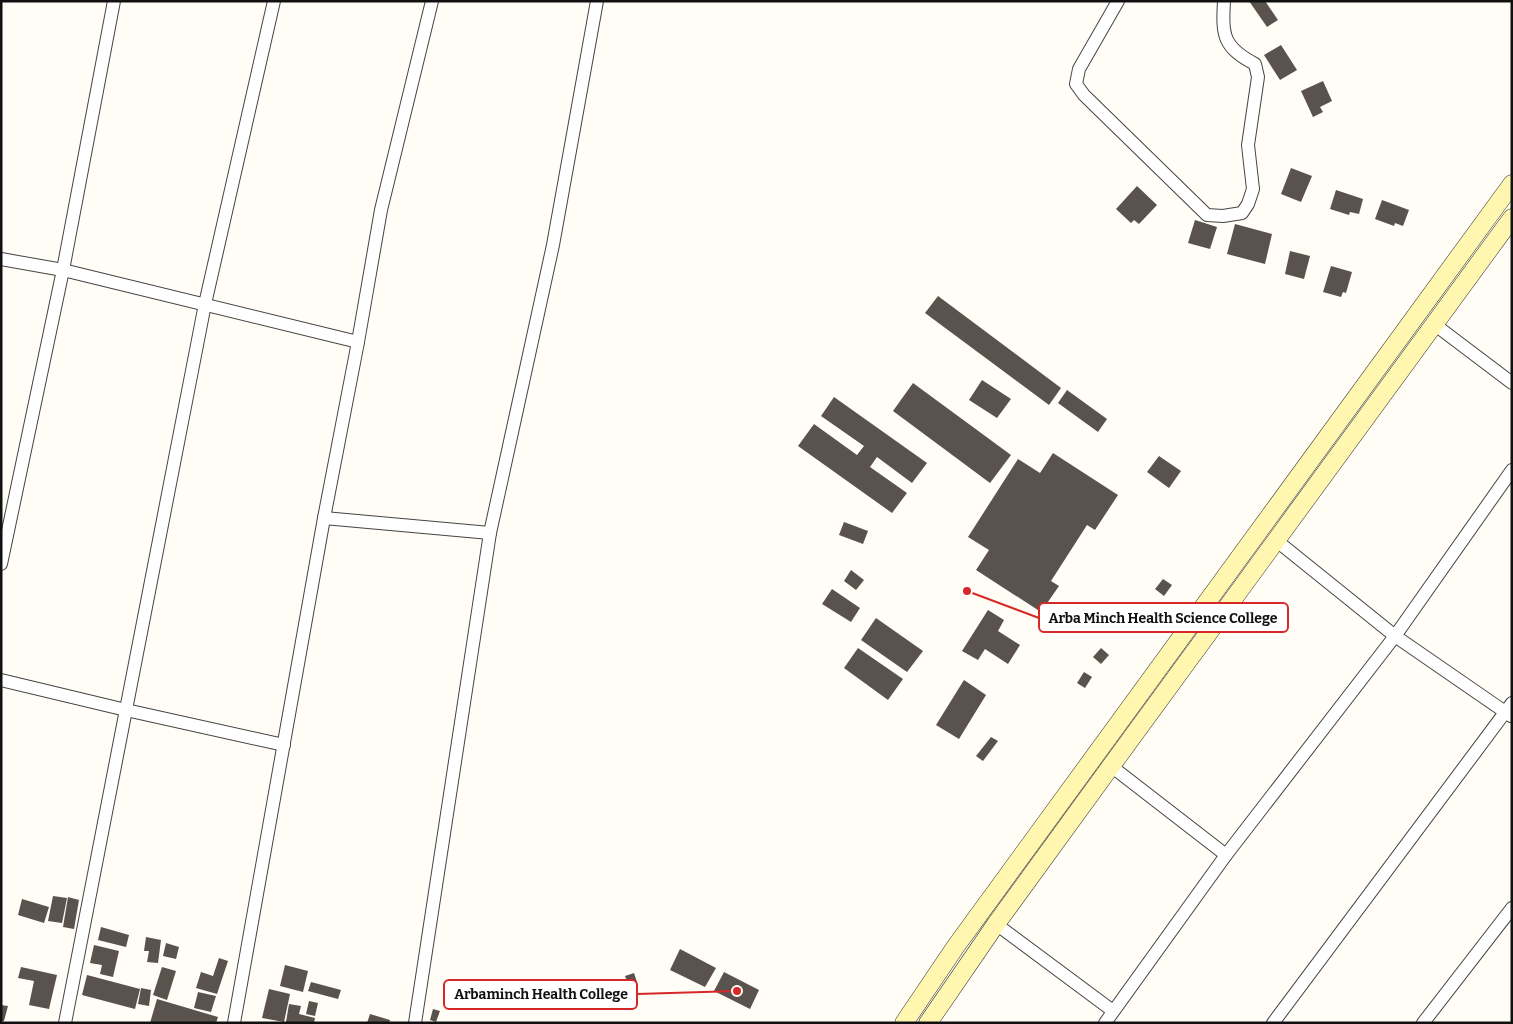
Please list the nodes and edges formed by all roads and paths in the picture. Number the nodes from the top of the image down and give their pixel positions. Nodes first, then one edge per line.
1 (114, 1) edge
2 (274, 1) edge
3 (432, 1) edge
4 (597, 1) edge
5 (1118, 1) edge
6 (1224, 1) edge
7 (1512, 184) edge
8 (1512, 218) edge
9 (1, 258) edge
10 (63, 270) junction
11 (205, 304) junction
12 (1434, 324) junction
13 (358, 342) junction
14 (1512, 383) edge
15 (1512, 470) edge
16 (324, 518) junction
17 (490, 533) junction
18 (1277, 541) junction
19 (1, 564) edge
20 (1395, 636) junction
21 (1, 680) edge
22 (126, 710) junction
23 (1510, 710) edge
24 (284, 745) junction
25 (1111, 766) junction
26 (1226, 855) junction
27 (1512, 908) edge
28 (996, 924) junction
29 (1113, 1011) junction
30 (65, 1023) edge
31 (234, 1023) edge
32 (416, 1023) edge
33 (904, 1023) edge
34 (928, 1023) edge
35 (1105, 1023) edge
36 (1273, 1023) edge
37 (1423, 1023) edge

1 - 10 street
2 - 11 street
3 - 13 street
4 - 17 street
5 - 6 street
7 - 33 main road
8 - 12 main road
9 - 10 street
10 - 11 street
10 - 19 street
11 - 13 street
11 - 22 street
12 - 14 street
12 - 18 main road
13 - 16 street
15 - 20 street
16 - 17 street
16 - 24 street
17 - 32 street
18 - 20 street
18 - 25 main road
20 - 23 street
20 - 26 street
21 - 22 street
22 - 24 street
22 - 30 street
23 - 36 street
24 - 31 street
25 - 26 street
25 - 28 main road
26 - 29 street
27 - 37 street
28 - 29 street
28 - 34 main road
29 - 35 street

